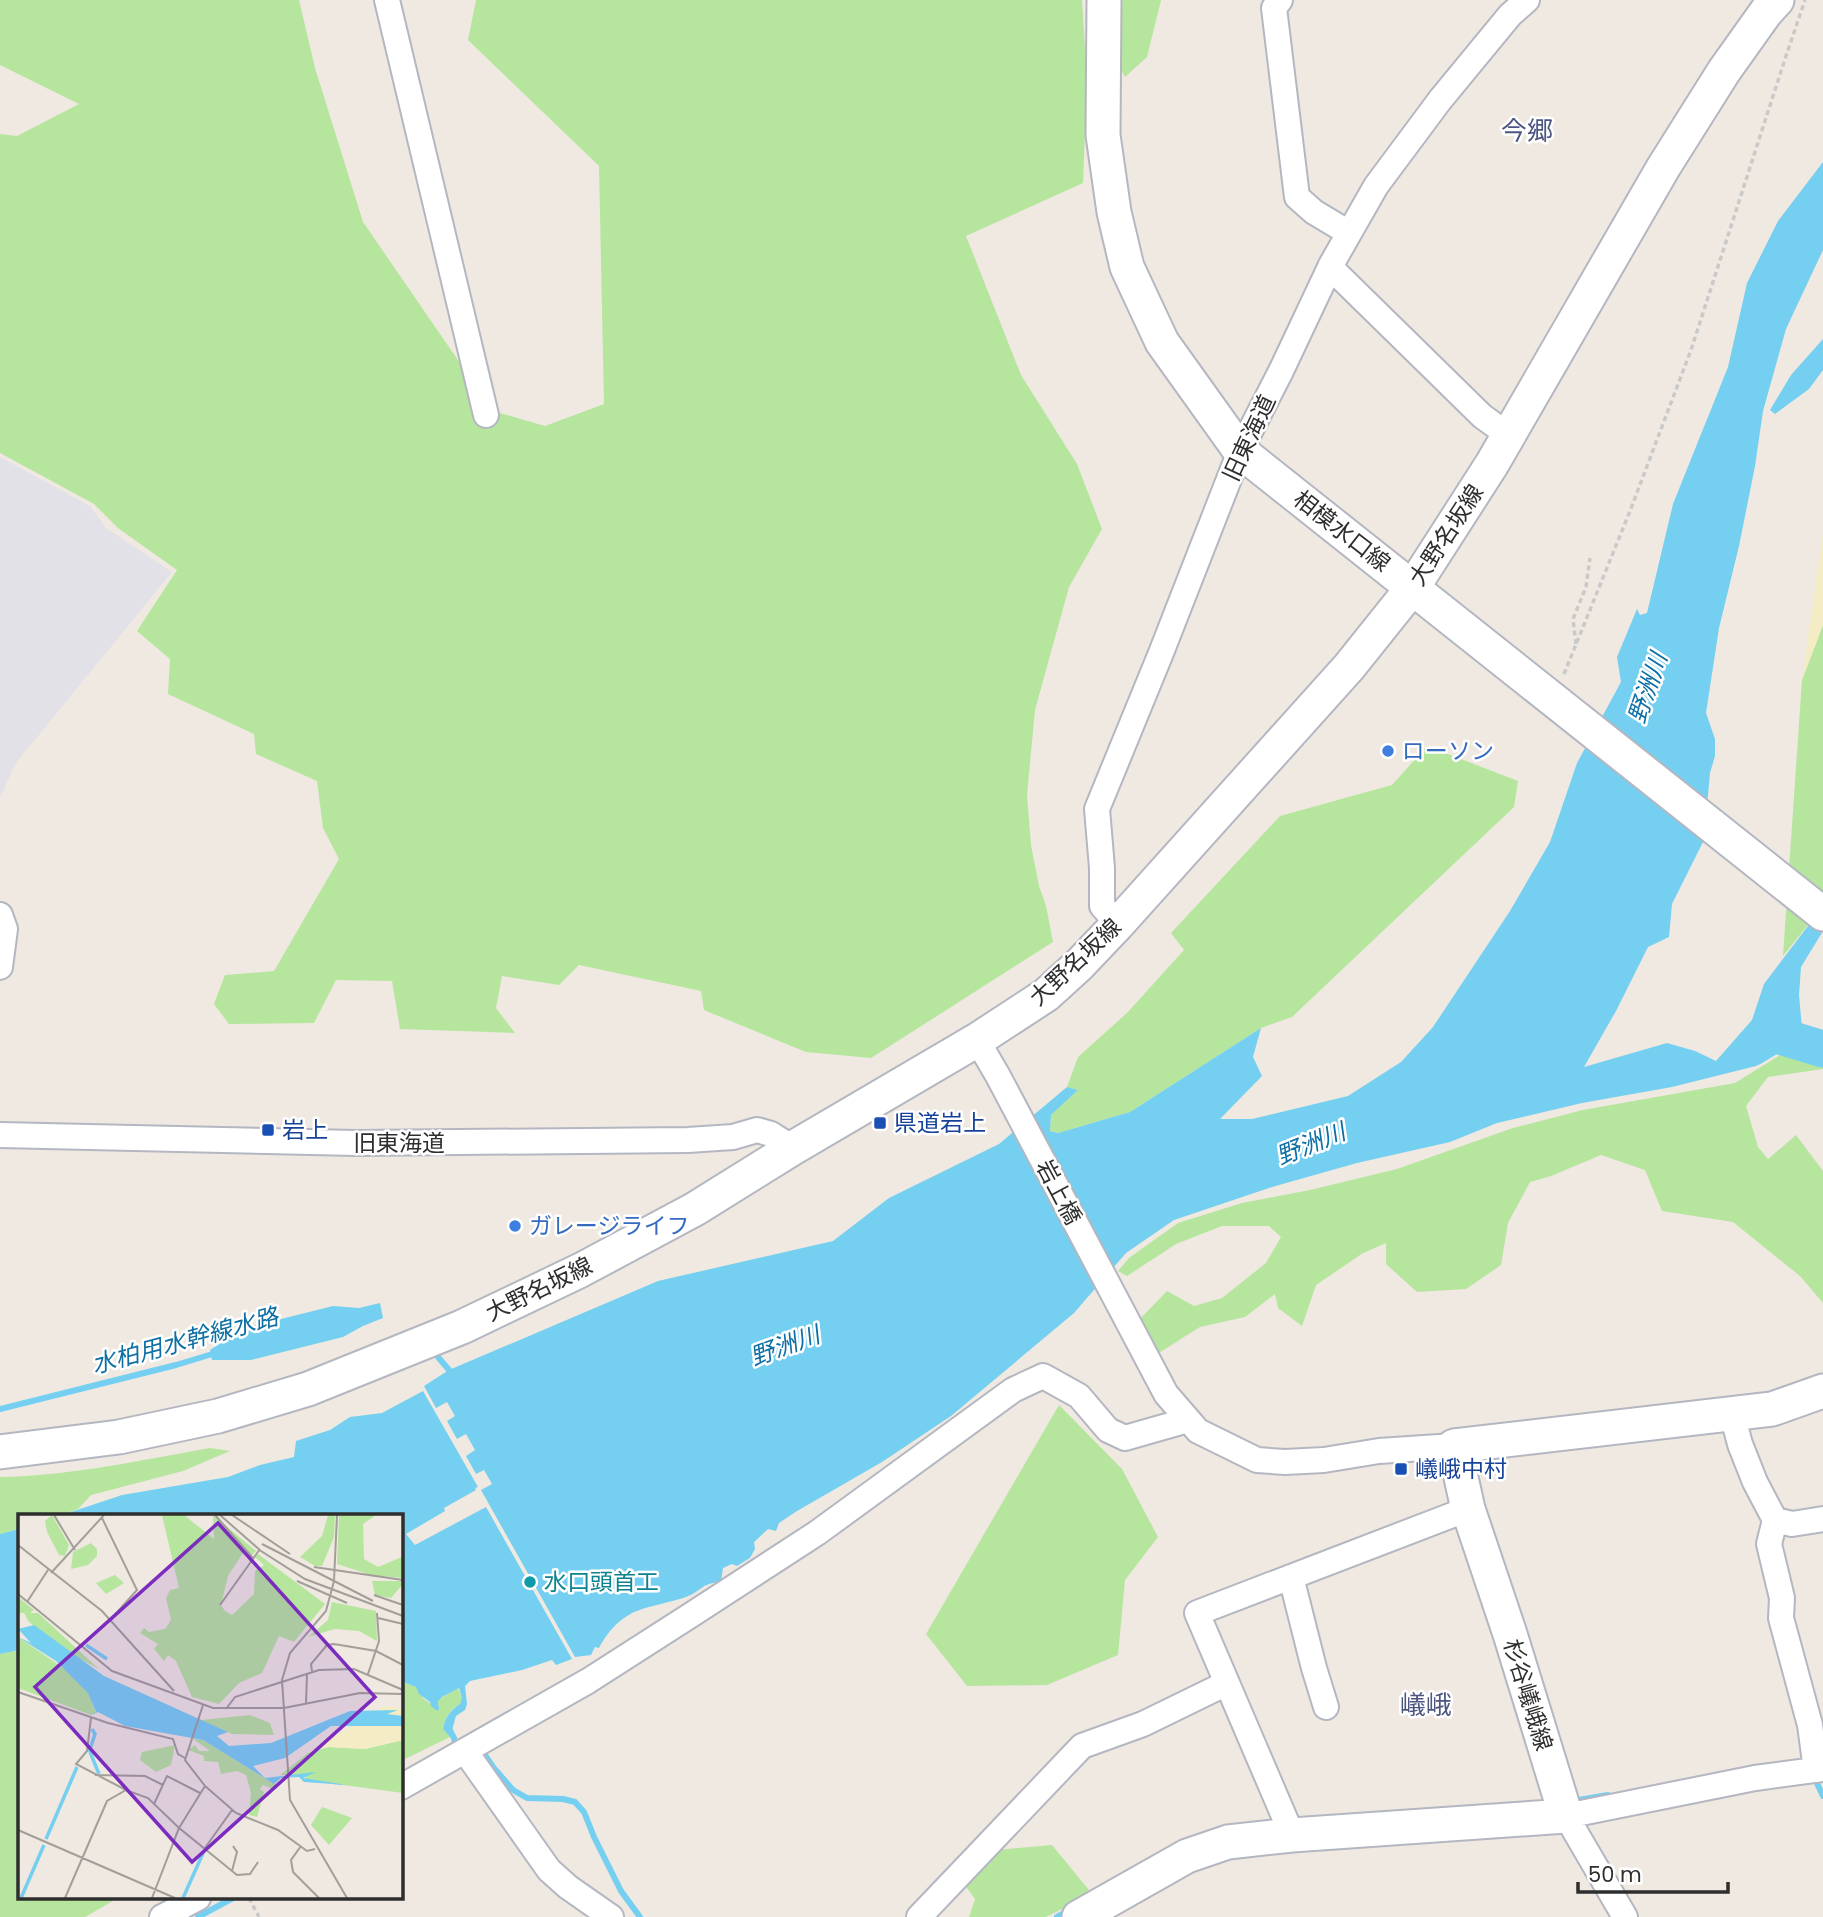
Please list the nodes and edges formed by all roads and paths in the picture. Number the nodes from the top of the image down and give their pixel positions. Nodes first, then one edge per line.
1 (387, 0) edge
2 (1104, 0) edge
3 (1280, 0) edge
4 (1527, 0) edge
5 (1777, 0) edge
6 (1805, 0) edge
7 (1349, 233) junction
8 (1329, 267) junction
9 (486, 415) dead end
10 (1508, 435) junction
11 (1240, 451) junction
12 (1590, 558) dead end
13 (1413, 587) junction
14 (1576, 646) junction
15 (1558, 703) junction
16 (1823, 914) edge
17 (0, 915) edge
18 (1118, 924) junction
19 (0, 967) edge
20 (977, 1040) junction
21 (0, 1135) edge
22 (793, 1148) junction
23 (1823, 1391) edge
24 (1732, 1414) junction
25 (1188, 1420) junction
26 (1454, 1447) junction
27 (0, 1452) edge
28 (1468, 1509) junction
29 (1823, 1519) edge
30 (1775, 1520) junction
31 (1291, 1577) junction
32 (1227, 1683) junction
33 (1326, 1707) dead end
34 (466, 1751) junction
35 (1819, 1769) edge
36 (402, 1786) edge
37 (1566, 1816) junction
38 (1292, 1835) junction
39 (196, 1899) edge
40 (249, 1899) edge
41 (162, 1917) edge
42 (258, 1917) edge
43 (611, 1917) edge
44 (919, 1917) edge
45 (1079, 1917) edge
46 (1625, 1917) edge

1 - 9 street
2 - 11 main road, 相模水口線
3 - 7 street
4 - 7 street, 旧東海道
5 - 10 main road, 大野名坂線
6 - 14 path
7 - 8 street, 旧東海道
8 - 10 street
8 - 11 street, 旧東海道
10 - 13 main road, 大野名坂線
11 - 13 main road, 相模水口線
11 - 18 street, 旧東海道
12 - 14 path
13 - 15 main road, 相模水口線
13 - 18 main road, 大野名坂線
14 - 15 path
15 - 16 main road, 相模水口線
17 - 19 street
18 - 20 main road, 大野名坂線
20 - 22 main road, 大野名坂線
20 - 25 street, 岩上橋
21 - 22 street, 旧東海道
22 - 27 main road, 大野名坂線
23 - 24 main road
24 - 26 main road
24 - 30 street
25 - 26 street, 岩上橋
25 - 34 street
26 - 28 main road, 杉谷嶬峨線
28 - 31 street
28 - 37 main road, 杉谷嶬峨線
29 - 30 street
30 - 35 street
31 - 32 street
31 - 33 street
32 - 38 street
32 - 44 street
34 - 36 street
34 - 43 street
35 - 37 street
37 - 38 main road
37 - 46 street
38 - 45 main road
39 - 41 street
40 - 42 path

